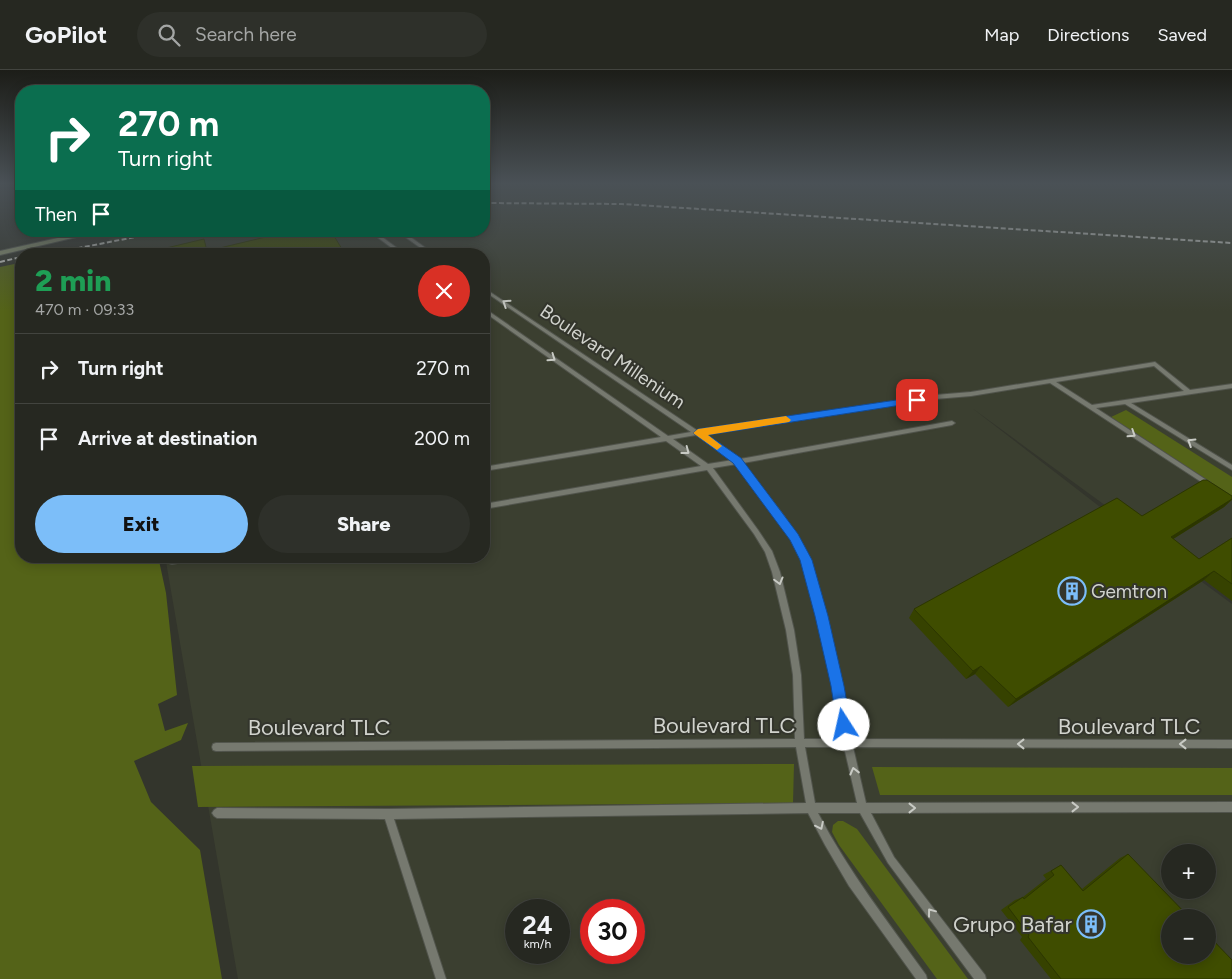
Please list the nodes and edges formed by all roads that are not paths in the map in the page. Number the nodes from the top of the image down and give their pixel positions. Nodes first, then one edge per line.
1 (72, 237) edge
2 (379, 237) edge
3 (408, 237) edge
4 (22, 248) edge
5 (395, 248) edge
6 (423, 248) edge
7 (15, 250) edge
8 (0, 253) edge
9 (490, 293) edge
10 (490, 314) edge
11 (1050, 381) junction
12 (1232, 386) edge
13 (1189, 393) junction
14 (1127, 403) junction
15 (1091, 408) junction
16 (952, 423) dead end
17 (698, 433) junction
18 (669, 438) junction
19 (737, 460) junction
20 (490, 468) edge
21 (709, 468) junction
22 (1232, 468) edge
23 (1215, 489) edge
24 (490, 506) edge
25 (800, 743) junction
26 (848, 744) junction
27 (1232, 744) edge
28 (216, 746) dead end
29 (1232, 807) edge
30 (811, 808) junction
31 (864, 808) junction
32 (216, 813) dead end
33 (388, 814) junction
34 (441, 979) edge
35 (922, 979) edge
36 (981, 979) edge

1 - 4 street
2 - 5 street
3 - 6 street
7 - 8 street
17 -> 9 street, Boulevard Millenium
10 -> 18 street, Boulevard Millenium
11 - 13 street
11 - 15 street
11 - 17 street
12 - 13 street
13 - 14 street
14 - 15 street
22 -> 14 street
15 -> 23 street
16 - 19 street
17 - 18 street
17 - 19 street, Boulevard Millenium
18 - 20 street
18 -> 21 street, Boulevard Millenium
19 - 21 street
19 - 26 street, Boulevard Millenium
21 - 24 street
21 -> 25 street, Boulevard Millenium
25 - 26 street, Boulevard TLC
25 - 28 street, Boulevard TLC
25 - 30 street, Boulevard Millenium
27 -> 26 street, Boulevard TLC
31 -> 26 street, Boulevard Millenium
31 -> 29 street
30 - 31 street
30 - 33 street
30 -> 35 street, Boulevard Millenium
36 -> 31 street, Boulevard Millenium
32 - 33 street
33 - 34 street

